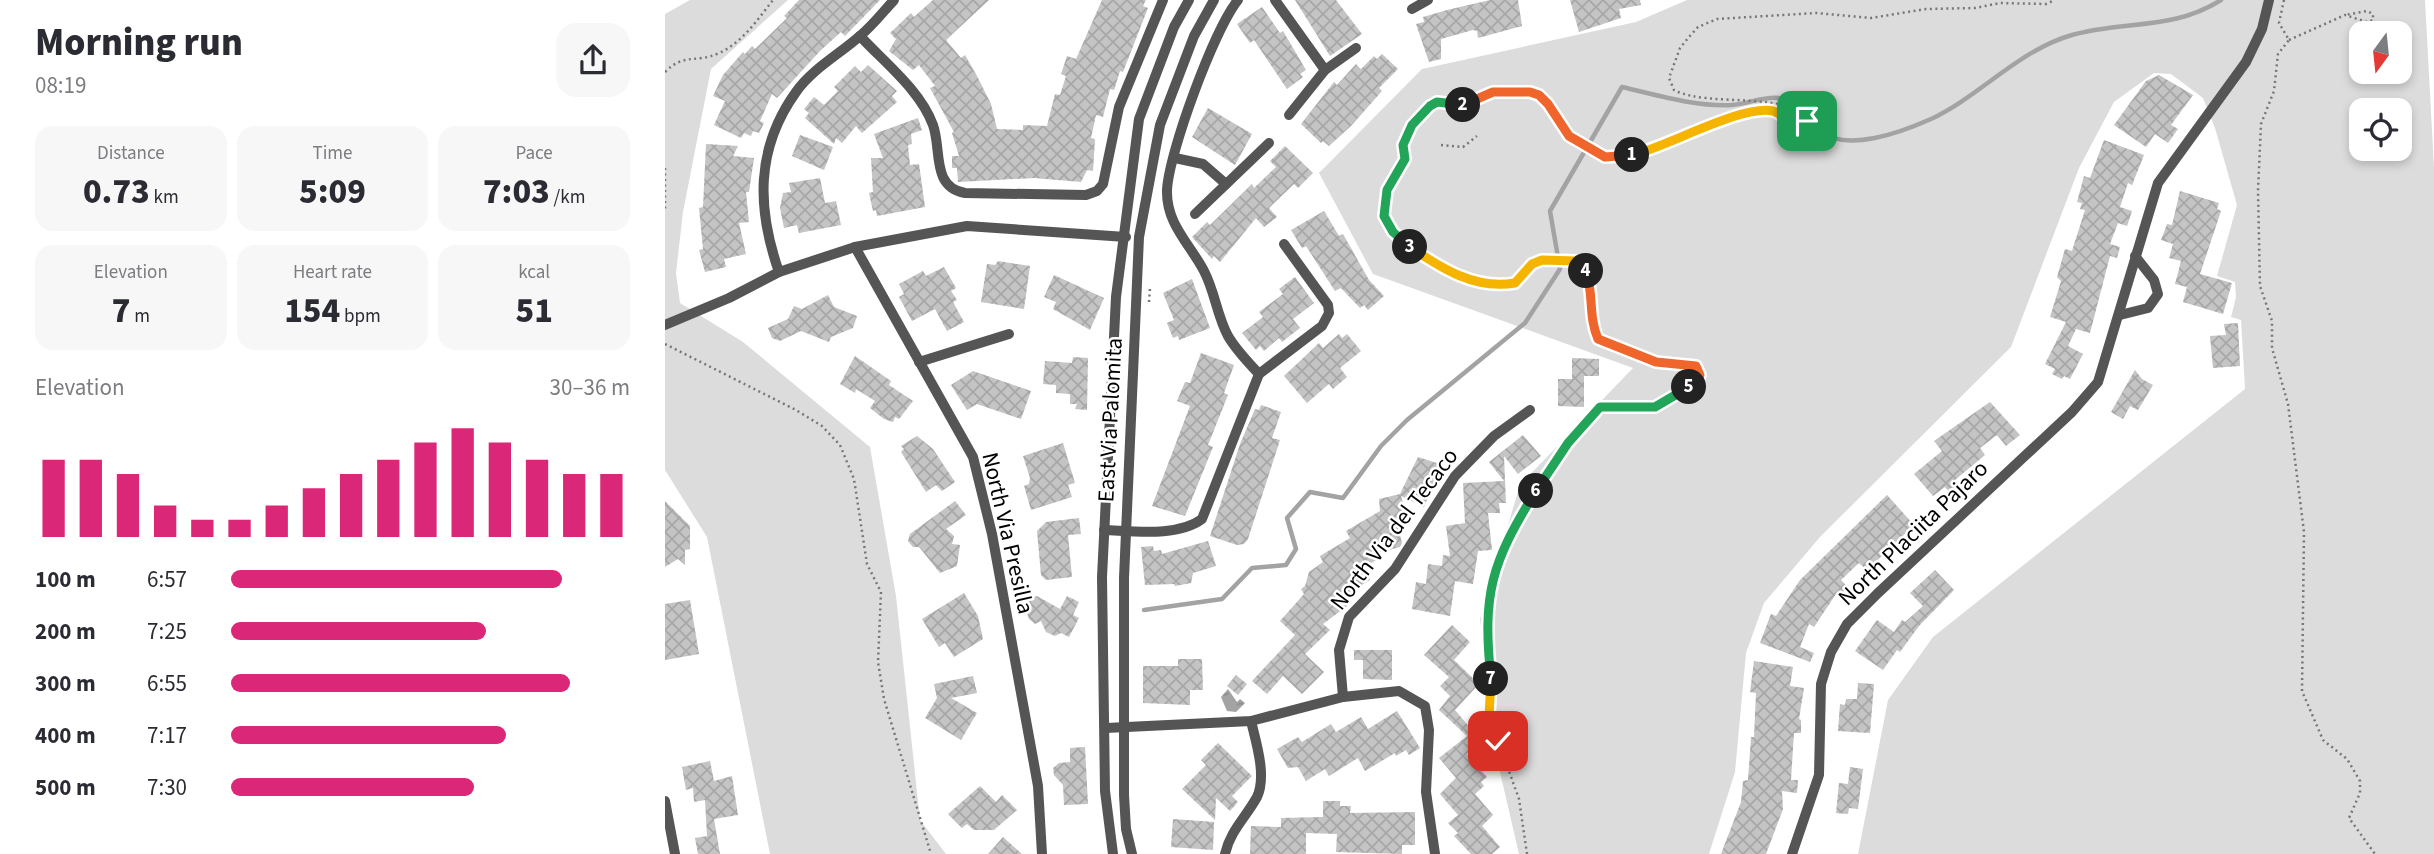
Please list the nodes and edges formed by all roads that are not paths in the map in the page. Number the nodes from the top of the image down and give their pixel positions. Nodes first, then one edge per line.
1 (894, 0) edge
2 (1163, 0) edge
3 (1188, 0) edge
4 (1214, 0) edge
5 (1238, 0) edge
6 (1275, 0) edge
7 (1428, 0) edge
8 (2269, 0) edge
9 (1412, 9) dead end
10 (860, 36) junction
11 (1356, 48) dead end
12 (1325, 70) junction
13 (1289, 115) dead end
14 (1269, 143) dead end
15 (1175, 158) junction
16 (1226, 184) junction
17 (1195, 214) dead end
18 (1122, 237) junction
19 (1139, 237) junction
20 (1284, 244) dead end
21 (855, 247) junction
22 (2135, 256) junction
23 (779, 272) junction
24 (2120, 315) junction
25 (665, 325) edge
26 (1009, 334) dead end
27 (919, 362) junction
28 (1259, 374) junction
29 (1530, 410) dead end
30 (1104, 530) junction
31 (1126, 531) junction
32 (1343, 697) junction
33 (1251, 721) junction
34 (1106, 728) junction
35 (1124, 728) junction
36 (665, 801) edge
37 (675, 854) edge
38 (1042, 854) edge
39 (1113, 854) edge
40 (1132, 854) edge
41 (1225, 854) edge
42 (1435, 854) edge
43 (1792, 854) edge

1 - 10 street
2 - 10 street
3 - 18 street, East Via Palomita
4 - 19 street, East Via Palomita
5 - 15 street
6 - 12 street
7 - 9 street
8 - 22 street, North Placiita Pajaro
10 - 23 street
11 - 12 street
12 - 13 street
14 - 16 street
15 - 16 street
15 - 28 street
16 - 17 street
18 - 19 street
18 - 21 street
18 - 30 street, East Via Palomita
19 - 31 street, East Via Palomita
20 - 28 street
21 - 23 street
21 - 27 street, North Via Presilla
22 - 24 street, North Placiita Pajaro
22 - 24 street
23 - 25 street
24 - 43 street, North Placiita Pajaro
26 - 27 street
27 - 38 street, North Via Presilla
28 - 31 street
29 - 32 street, North Via del Tecaco
30 - 31 street
30 - 34 street, East Via Palomita
31 - 35 street, East Via Palomita
32 - 33 street
32 - 42 street
33 - 35 street
33 - 41 street
34 - 35 street
34 - 39 street, East Via Palomita
35 - 40 street, East Via Palomita
36 - 37 street

